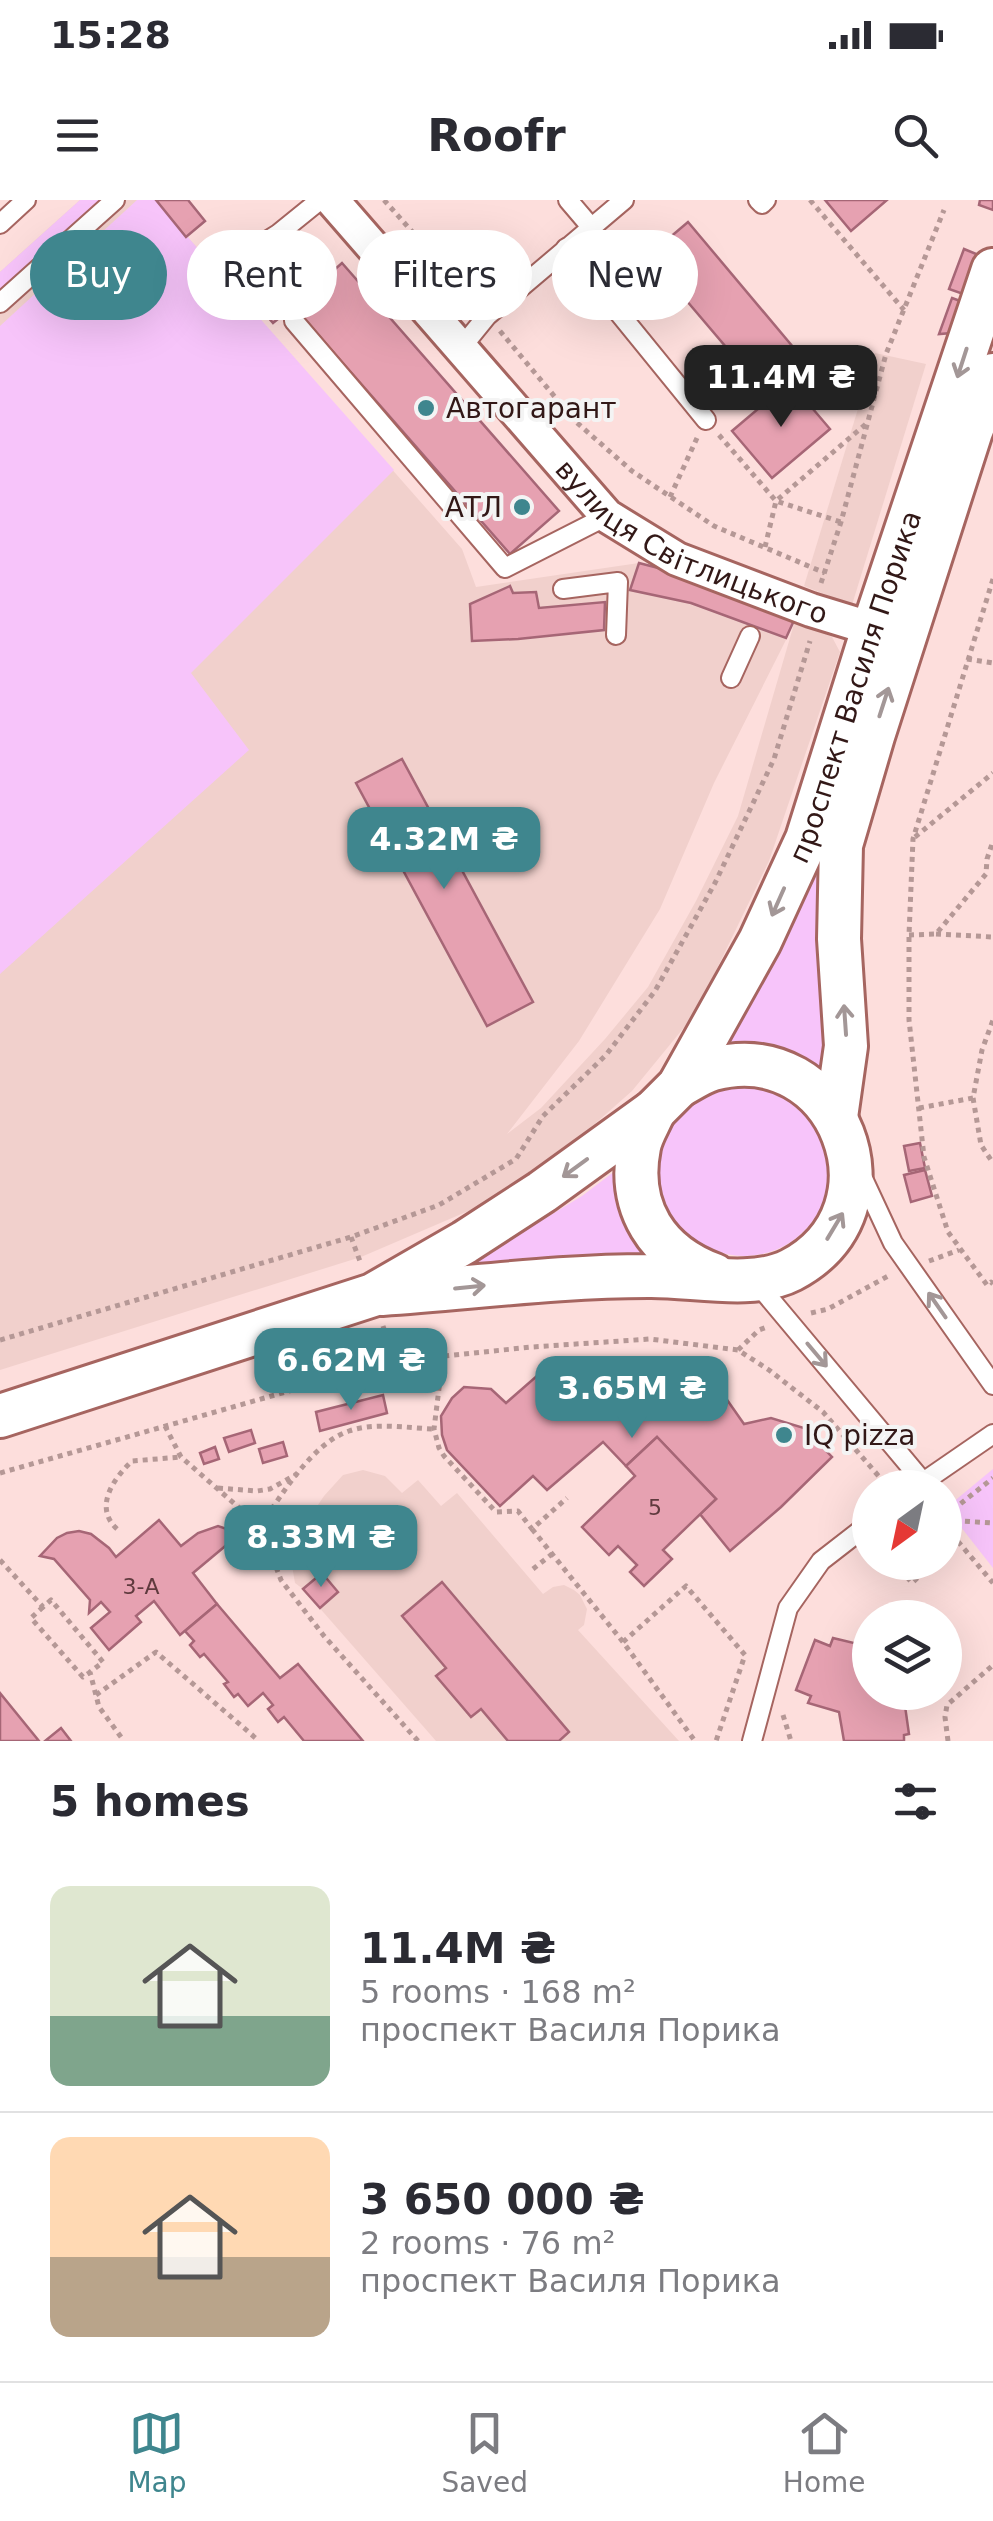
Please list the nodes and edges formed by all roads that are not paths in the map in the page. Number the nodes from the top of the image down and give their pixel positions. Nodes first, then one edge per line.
1 (26, 200) edge
2 (115, 200) edge
3 (320, 200) edge
4 (332, 200) edge
5 (568, 200) edge
6 (624, 200) edge
7 (758, 200) edge
8 (766, 200) edge
9 (0, 224) edge
10 (591, 227) junction
11 (283, 230) edge
12 (587, 230) edge
13 (552, 260) edge
14 (993, 270) edge
15 (0, 303) edge
16 (625, 320) edge
17 (294, 321) dead end
18 (461, 348) junction
19 (993, 375) edge
20 (706, 420) road end
21 (607, 516) junction
22 (563, 589) dead end
23 (873, 629) junction
24 (616, 635) dead end
25 (750, 636) dead end
26 (732, 678) dead end
27 (667, 1098) junction
28 (843, 1134) junction
29 (739, 1280) junction
30 (373, 1295) junction
31 (993, 1385) edge
32 (0, 1416) edge
33 (993, 1434) edge
34 (908, 1470) edge
35 (938, 1470) edge
36 (852, 1537) edge
37 (752, 1741) edge

1 - 9 lane
2 - 15 lane
3 - 11 lane
4 - 18 street, вулиця Світлицького
5 - 10 lane
6 - 10 lane
7 - 8 lane
10 - 12 lane
13 - 18 lane
14 -> 23 street, проспект Василя Порика
16 - 20 lane
17 - 21 lane
18 - 21 street, вулиця Світлицького
28 -> 19 street, проспект Василя Порика
21 - 23 street, вулиця Світлицького
22 - 24 lane
23 -> 27 street, проспект Василя Порика
25 - 26 lane
27 - 28 street, проспект Василя Порика
27 - 29 street, проспект Василя Порика
27 -> 30 street, проспект Василя Порика
29 -> 28 street, проспект Василя Порика
31 -> 28 lane
30 -> 29 street, проспект Василя Порика
29 -> 34 lane
30 - 32 street, проспект Василя Порика
33 - 35 lane
36 - 37 lane

